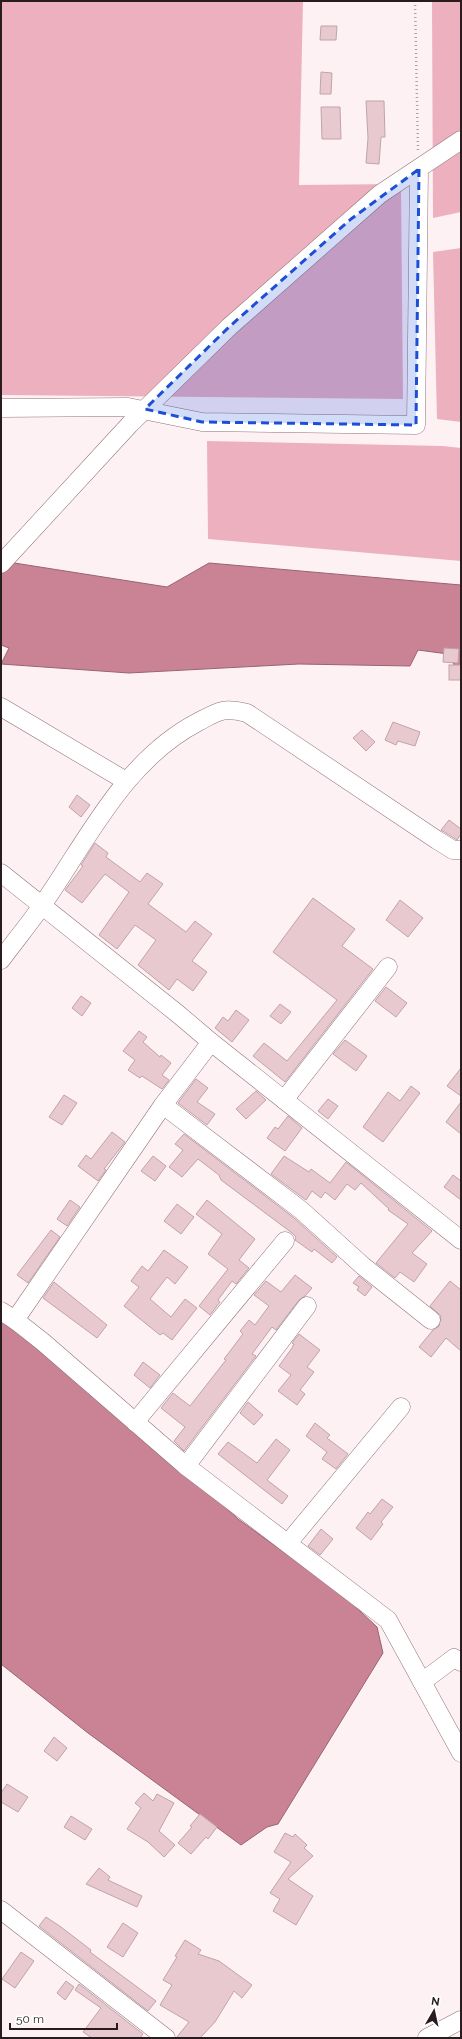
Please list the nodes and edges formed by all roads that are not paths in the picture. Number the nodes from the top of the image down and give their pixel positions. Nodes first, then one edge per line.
1 (461, 140) edge
2 (419, 169) junction
3 (1, 408) edge
4 (144, 409) junction
5 (1, 564) edge
6 (1, 707) edge
7 (126, 781) junction
8 (461, 850) edge
9 (1, 873) edge
10 (42, 905) junction
11 (1, 960) edge
12 (388, 967) dead end
13 (211, 1042) junction
14 (284, 1100) junction
15 (162, 1105) junction
16 (461, 1240) edge
17 (285, 1241) dead end
18 (307, 1306) dead end
19 (8, 1315) edge
20 (431, 1320) dead end
21 (401, 1407) dead end
22 (136, 1422) junction
23 (186, 1466) junction
24 (288, 1544) junction
25 (461, 1662) edge
26 (422, 1682) junction
27 (461, 1753) edge
28 (1, 1910) edge
29 (461, 2020) edge
30 (166, 2038) edge
31 (427, 2038) edge

1 - 2 street
2 - 4 street
2 - 4 street
3 - 4 street
4 - 5 street
6 - 7 street
7 - 8 street
7 - 10 street
9 - 10 street
10 - 11 street
10 - 13 street
12 - 14 street
13 - 14 street
13 - 15 street
14 - 16 street
15 - 19 street
15 - 20 street
17 - 22 street
18 - 23 street
19 - 22 street
21 - 24 street
22 - 23 street
23 - 24 street
24 - 26 street
25 - 26 street
26 - 27 street
28 - 30 street
29 - 31 street

